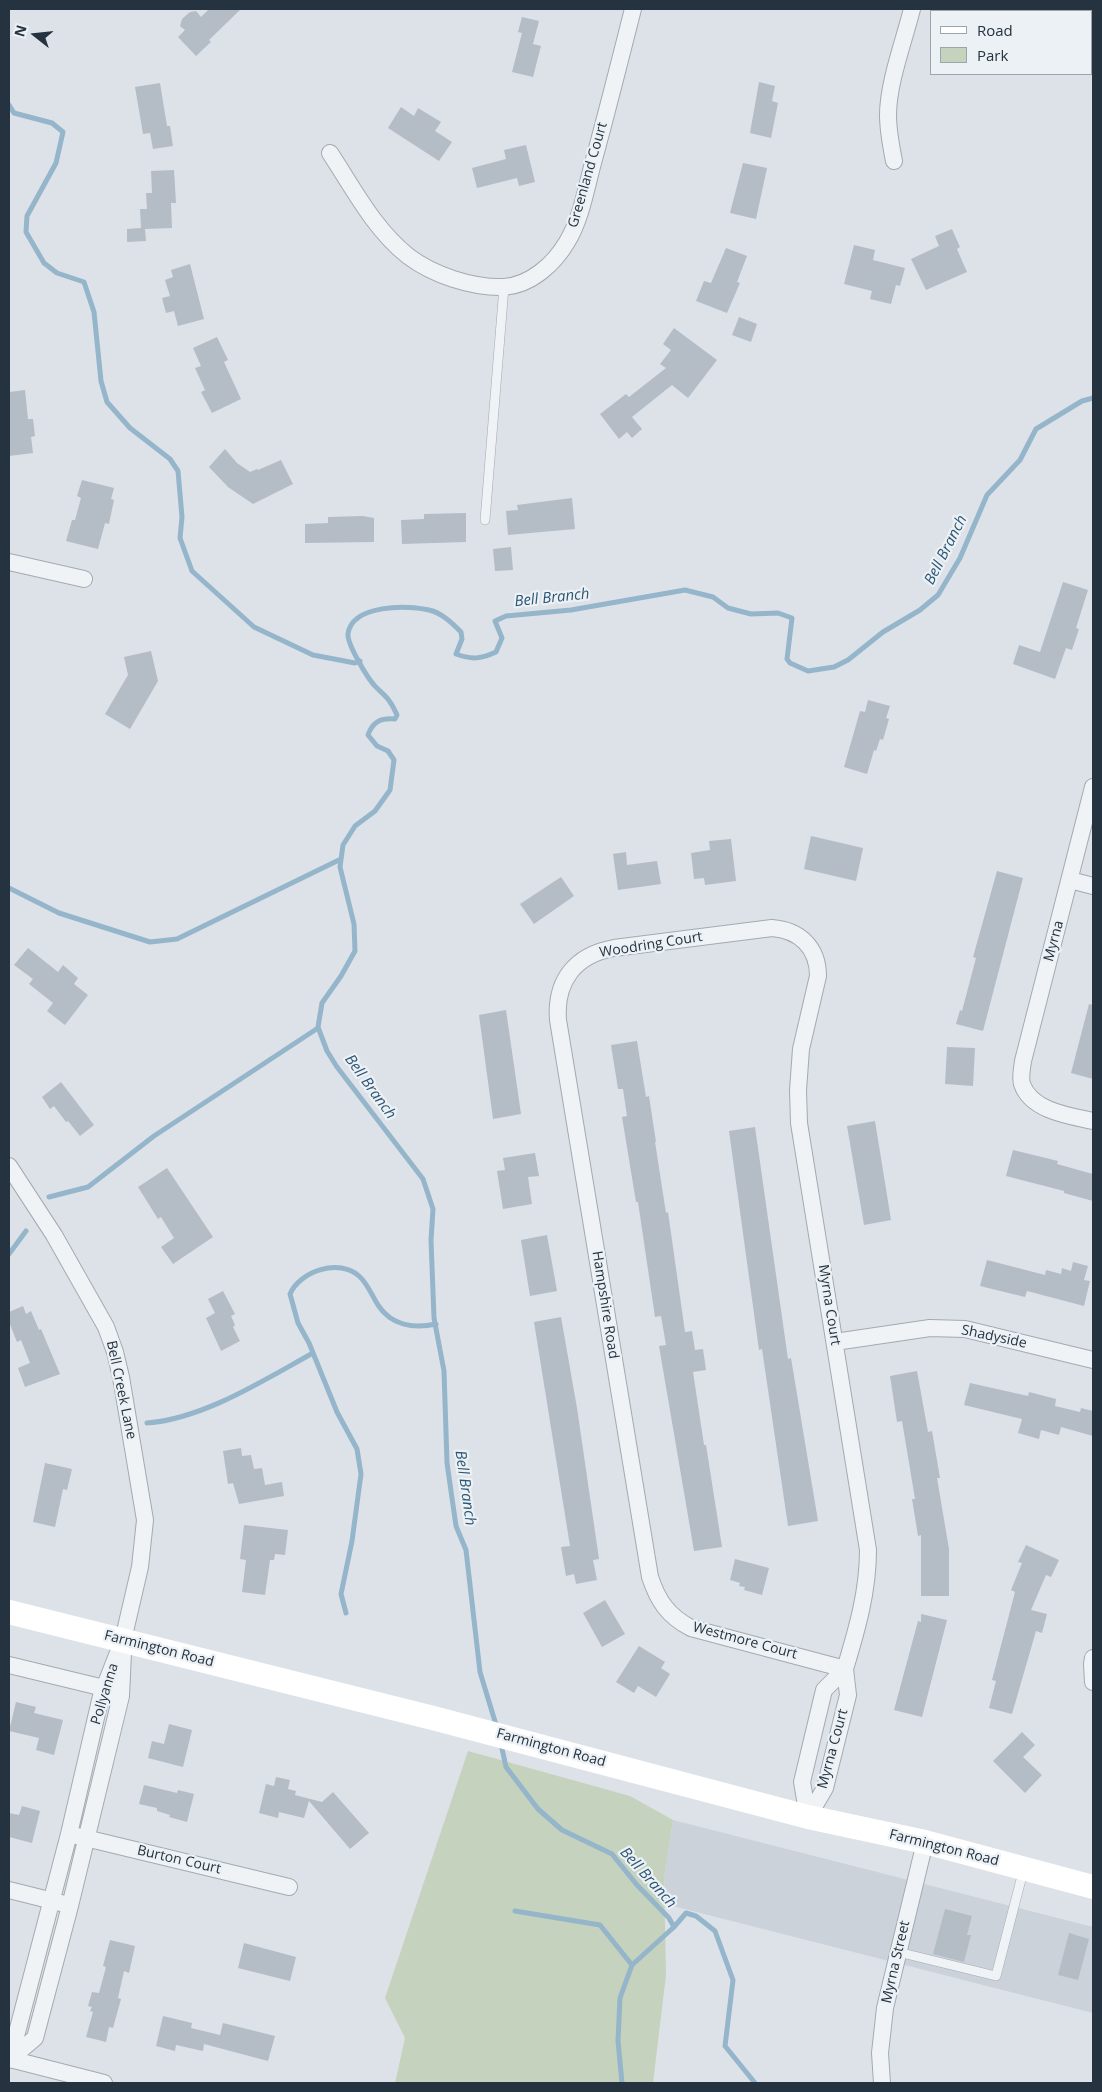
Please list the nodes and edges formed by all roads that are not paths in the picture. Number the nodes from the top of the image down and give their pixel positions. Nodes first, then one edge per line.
1 (633, 9) edge
2 (912, 9) edge
3 (330, 153) dead end
4 (894, 161) dead end
5 (504, 286) junction
6 (485, 520) dead end
7 (9, 562) edge
8 (84, 579) dead end
9 (1093, 788) edge
10 (1070, 880) junction
11 (1093, 886) edge
12 (807, 943) joint
13 (566, 1071) joint
14 (1093, 1121) edge
15 (9, 1166) edge
16 (834, 1342) junction
17 (1093, 1360) edge
18 (644, 1538) joint
19 (9, 1612) edge
20 (123, 1640) junction
21 (1093, 1658) edge
22 (9, 1665) edge
23 (845, 1669) junction
24 (1093, 1682) edge
25 (104, 1688) junction
26 (120, 1696) junction
27 (808, 1816) junction
28 (69, 1834) junction
29 (87, 1838) junction
30 (925, 1842) junction
31 (1024, 1868) junction
32 (289, 1887) dead end
33 (1093, 1887) edge
34 (9, 1890) edge
35 (51, 1901) junction
36 (70, 1906) junction
37 (898, 1952) junction
38 (9, 2060) edge
39 (104, 2083) edge
40 (882, 2083) edge

1 - 5 street, Greenland Court
2 - 4 street
3 - 5 street, Greenland Court
5 - 6 lane
7 - 8 street
9 - 10 street, Myrna
10 - 11 street
10 - 14 street, Myrna
12 - 13 street, Woodring Court
12 - 16 street, Myrna Court
13 - 18 street, Hampshire Road
15 - 20 street, Bell Creek Lane
16 - 17 street, Shadyside
16 - 23 street, Myrna Court
18 - 23 street, Westmore Court
19 - 20 main road, Farmington Road
20 - 25 street, Pollyanna
20 - 26 street, Pollyanna
20 - 27 main road, Farmington Road
21 - 24 street
22 - 25 street
23 - 27 street, Myrna Court
23 - 27 street, Myrna Court
25 - 26 street
25 - 28 street, Pollyanna
26 - 29 street, Pollyanna
27 - 30 main road, Farmington Road
28 - 29 street, Burton Court
28 - 35 street, Pollyanna
29 - 32 street, Burton Court
29 - 36 street, Pollyanna
30 - 31 main road, Farmington Road
30 - 37 street, Myrna Street
31 - 33 main road, Farmington Road
31 - 37 lane
34 - 35 street
35 - 36 street
35 - 38 street, Pollyanna
36 - 38 street, Pollyanna
37 - 40 street, Myrna Street
38 - 39 street

